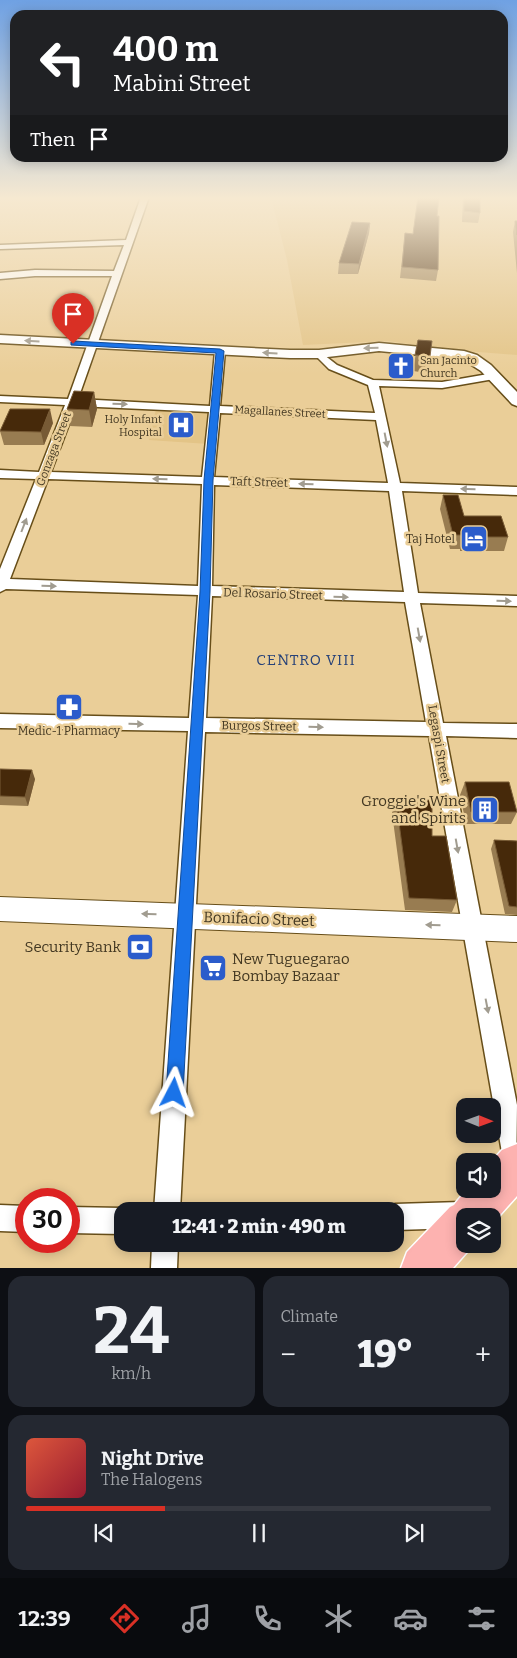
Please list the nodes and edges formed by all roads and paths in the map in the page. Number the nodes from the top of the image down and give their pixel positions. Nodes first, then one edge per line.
1 (124, 256) edge
2 (118, 274) junction
3 (0, 276) edge
4 (0, 339) edge
5 (91, 345) junction
6 (220, 351) junction
7 (319, 354) junction
8 (494, 376) junction
9 (372, 383) junction
10 (0, 399) edge
11 (517, 400) edge
12 (72, 402) junction
13 (215, 408) junction
14 (381, 417) junction
15 (0, 474) edge
16 (44, 475) junction
17 (208, 480) junction
18 (395, 486) junction
19 (517, 491) edge
20 (0, 585) edge
21 (205, 592) junction
22 (412, 599) junction
23 (517, 601) edge
24 (0, 722) edge
25 (196, 725) junction
26 (436, 728) junction
27 (517, 731) edge
28 (0, 909) edge
29 (185, 916) junction
30 (472, 927) junction
31 (517, 929) edge
32 (517, 1166) edge
33 (168, 1202) edge
34 (478, 1208) edge
35 (404, 1217) edge
36 (0, 1218) edge
37 (456, 1218) edge
38 (15, 1219) edge
39 (80, 1220) edge
40 (114, 1221) edge
41 (456, 1232) edge
42 (165, 1252) edge
43 (164, 1268) edge
44 (423, 1268) edge

1 - 2 street, Gonzaga Street
2 - 3 street
2 - 5 street, Gonzaga Street
5 -> 4 main road
5 - 6 main road
5 - 12 street, Gonzaga Street
7 -> 6 main road
6 - 13 street
8 -> 7 main road
7 - 9 street
8 - 9 street
8 - 11 main road
9 - 14 street, Legaspi Street
10 - 12 street, Magallanes Street
12 -> 13 street, Magallanes Street
12 - 16 street, Gonzaga Street
13 - 14 street, Magallanes Street
13 - 17 street
14 -> 18 street, Legaspi Street
15 - 16 street, Taft Street
17 -> 16 street, Taft Street
20 -> 16 street, Gonzaga Street
18 -> 17 street, Taft Street
17 - 21 street
19 -> 18 street, Taft Street
18 - 22 street, Legaspi Street
20 -> 21 street, Del Rosario Street
21 -> 22 street, Del Rosario Street
21 - 25 street
22 -> 23 street, Del Rosario Street
22 -> 26 street, Legaspi Street
24 -> 25 street, Burgos Street
25 -> 26 street, Burgos Street
25 - 29 street
26 - 27 street, Burgos Street
26 -> 30 street, Legaspi Street
29 -> 28 street, Bonifacio Street
30 -> 29 street, Bonifacio Street
29 - 33 street
30 - 31 street, Bonifacio Street
30 -> 32 street, Legaspi Street
32 - 34 main road
35 - 37 street
36 - 38 street
39 - 40 street
41 - 44 main road
42 - 43 street

